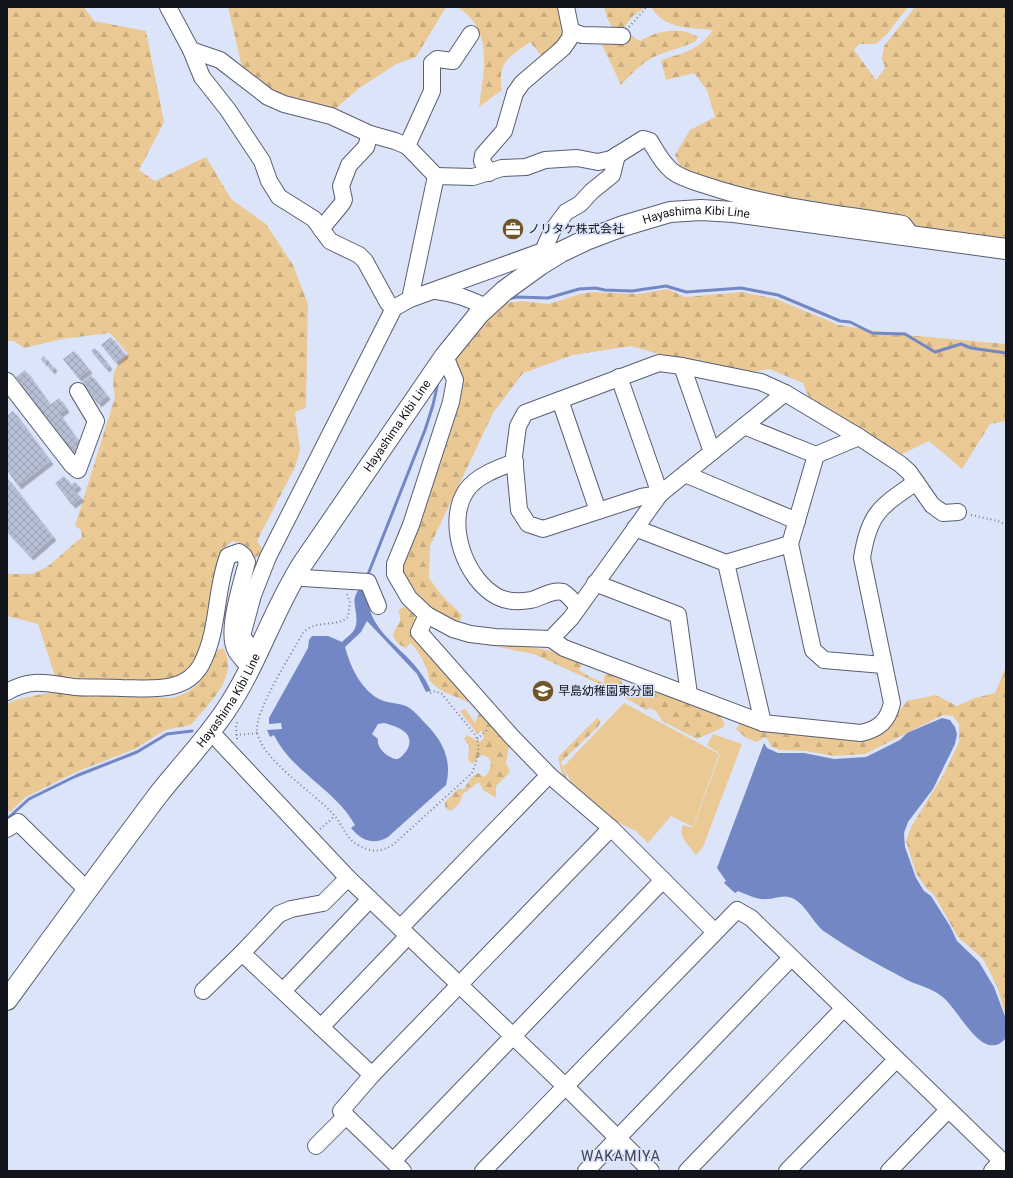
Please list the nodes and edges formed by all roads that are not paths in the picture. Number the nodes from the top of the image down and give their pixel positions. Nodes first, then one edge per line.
1 (168, 7) edge
2 (566, 7) edge
3 (571, 31) junction
4 (471, 34) dead end
5 (622, 36) road end
6 (191, 50) junction
7 (370, 134) junction
8 (407, 146) junction
9 (617, 155) junction
10 (489, 173) junction
11 (436, 176) junction
12 (321, 229) junction
13 (912, 236) junction
14 (1006, 249) edge
15 (552, 251) junction
16 (434, 291) junction
17 (410, 299) junction
18 (486, 307) junction
19 (394, 308) junction
20 (445, 356) junction
21 (682, 366) junction
22 (619, 377) junction
23 (7, 381) edge
24 (78, 391) dead end
25 (785, 393) junction
26 (560, 400) junction
27 (744, 426) junction
28 (860, 437) junction
29 (712, 452) junction
30 (816, 455) junction
31 (515, 462) junction
32 (685, 474) junction
33 (916, 482) junction
34 (660, 494) junction
35 (598, 511) junction
36 (958, 512) road end
37 (797, 521) junction
38 (635, 528) junction
39 (790, 544) junction
40 (726, 563) junction
41 (295, 575) junction
42 (595, 583) junction
43 (378, 606) dead end
44 (578, 606) junction
45 (427, 615) junction
46 (551, 639) junction
47 (253, 662) junction
48 (883, 665) junction
49 (7, 692) edge
50 (689, 694) junction
51 (762, 723) junction
52 (210, 731) junction
53 (550, 775) junction
54 (611, 828) junction
55 (7, 829) edge
56 (348, 878) junction
57 (663, 880) junction
58 (86, 890) junction
59 (370, 899) junction
60 (404, 932) junction
61 (715, 932) junction
62 (242, 953) junction
63 (791, 958) junction
64 (460, 987) junction
65 (204, 991) dead end
66 (283, 991) junction
67 (7, 1000) edge
68 (843, 1008) junction
69 (321, 1027) junction
70 (512, 1036) junction
71 (896, 1060) junction
72 (372, 1075) junction
73 (566, 1087) junction
74 (948, 1110) junction
75 (346, 1116) junction
76 (617, 1138) junction
77 (316, 1146) dead end
78 (398, 1166) edge
79 (1000, 1166) edge
80 (483, 1171) edge
81 (586, 1171) edge
82 (650, 1171) edge
83 (686, 1171) edge
84 (787, 1171) edge
85 (889, 1171) edge

1 - 6 street
2 - 3 street
3 - 5 street
3 - 10 street
4 - 8 street
6 - 7 street
6 - 12 street
7 - 8 street
7 - 12 street
8 - 11 street
9 - 10 street
9 - 13 street
9 - 15 street
10 - 11 street
11 - 17 street
12 - 19 street
13 - 14 main road, Hayashima Kibi Line
13 - 15 main road, Hayashima Kibi Line
15 - 16 street
15 - 18 main road, Hayashima Kibi Line
16 - 17 street
16 - 18 street
17 - 19 street
18 - 20 main road, Hayashima Kibi Line
19 - 47 street
20 - 41 main road, Hayashima Kibi Line
20 - 45 street
21 - 22 street
21 - 25 street
21 - 29 street
22 - 26 street
22 - 34 street
23 - 24 street
25 - 27 street
25 - 28 street
26 - 31 street
26 - 35 street
27 - 29 street
27 - 30 street
28 - 30 street
28 - 33 street
29 - 32 street
30 - 37 street
31 - 35 street
31 - 44 street
32 - 34 street
32 - 37 street
33 - 36 street
33 - 48 street
34 - 35 street
34 - 38 street
37 - 39 street
38 - 40 street
38 - 42 street
39 - 40 street
39 - 48 street
40 - 51 street
41 - 43 street
41 - 47 main road, Hayashima Kibi Line
42 - 44 street
42 - 50 street
44 - 46 street
45 - 46 street
45 - 53 street
46 - 50 street
47 - 49 street
47 - 52 main road, Hayashima Kibi Line
48 - 51 street
50 - 51 street
52 - 56 street
52 - 58 main road, Hayashima Kibi Line
53 - 54 street
53 - 60 street
54 - 57 street
54 - 64 street
55 - 58 street
56 - 59 street
56 - 62 street
57 - 61 street
57 - 70 street
58 - 67 main road, Hayashima Kibi Line
59 - 60 street
59 - 66 street
60 - 64 street
60 - 69 street
61 - 63 street
61 - 73 street
62 - 65 street
62 - 66 street
63 - 68 street
63 - 76 street
64 - 70 street
64 - 72 street
66 - 69 street
68 - 71 street
68 - 83 street
69 - 72 street
70 - 73 street
70 - 78 street
71 - 74 street
71 - 84 street
72 - 75 street
73 - 76 street
73 - 80 street
74 - 79 street
74 - 85 street
75 - 77 street
75 - 78 street
76 - 81 street
76 - 82 street

